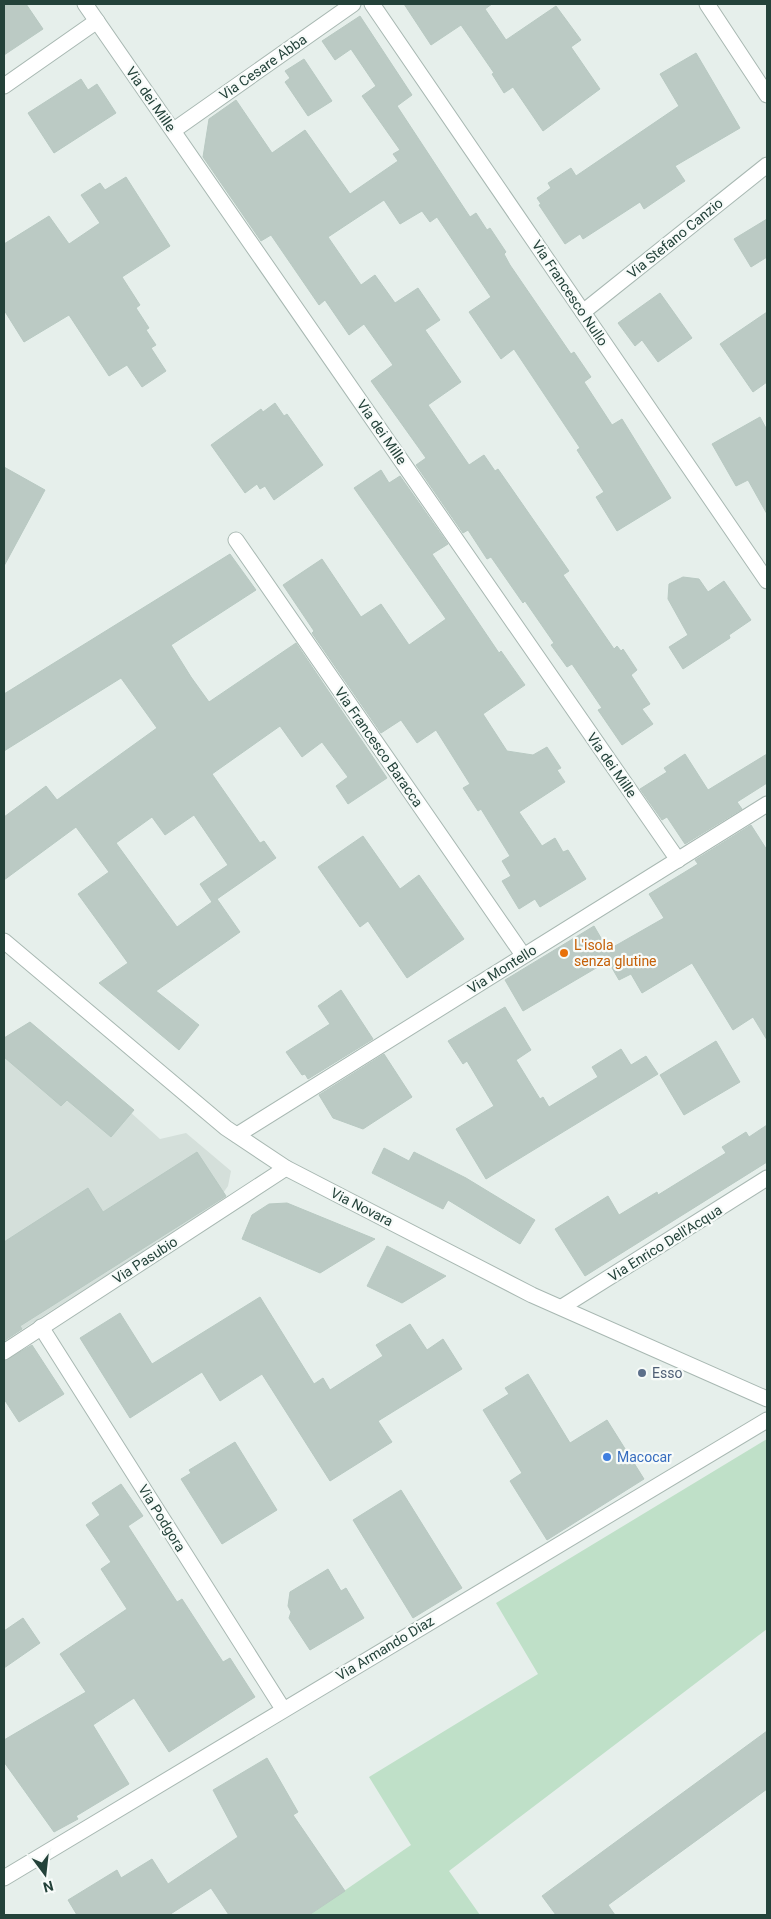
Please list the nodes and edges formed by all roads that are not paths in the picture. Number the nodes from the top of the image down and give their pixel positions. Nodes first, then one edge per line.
1 (85, 4) edge
2 (353, 4) edge
3 (372, 4) edge
4 (707, 4) edge
5 (97, 21) junction
6 (4, 86) edge
7 (767, 95) edge
8 (174, 130) junction
9 (767, 165) edge
10 (583, 312) junction
11 (236, 540) dead end
12 (767, 581) edge
13 (767, 804) edge
14 (678, 860) junction
15 (4, 940) edge
16 (523, 955) junction
17 (237, 1135) junction
18 (286, 1168) junction
19 (767, 1178) edge
20 (562, 1308) junction
21 (41, 1327) junction
22 (4, 1352) edge
23 (767, 1399) edge
24 (767, 1420) edge
25 (283, 1709) junction
26 (4, 1878) edge

1 - 5 street, Via dei Mille
2 - 8 street, Via Cesare Abba
3 - 10 street, Via Francesco Nullo
4 - 7 street
5 - 6 street
5 - 8 street, Via dei Mille
8 - 14 street, Via dei Mille
9 - 10 street, Via Stefano Canzio
10 - 12 street, Via Francesco Nullo
11 - 16 street, Via Francesco Baracca
13 - 14 street, Via Montello
14 - 16 street, Via Montello
15 - 17 street, Via Novara
16 - 17 street, Via Montello
17 - 18 street, Via Novara
18 - 20 street, Via Novara
18 - 21 street, Via Pasubio
19 - 20 street, Via Enrico Dell'Acqua
20 - 23 street, Via Novara
21 - 22 street, Via Pasubio
21 - 25 street, Via Podgora
24 - 25 street, Via Armando Diaz
25 - 26 street, Via Armando Diaz

